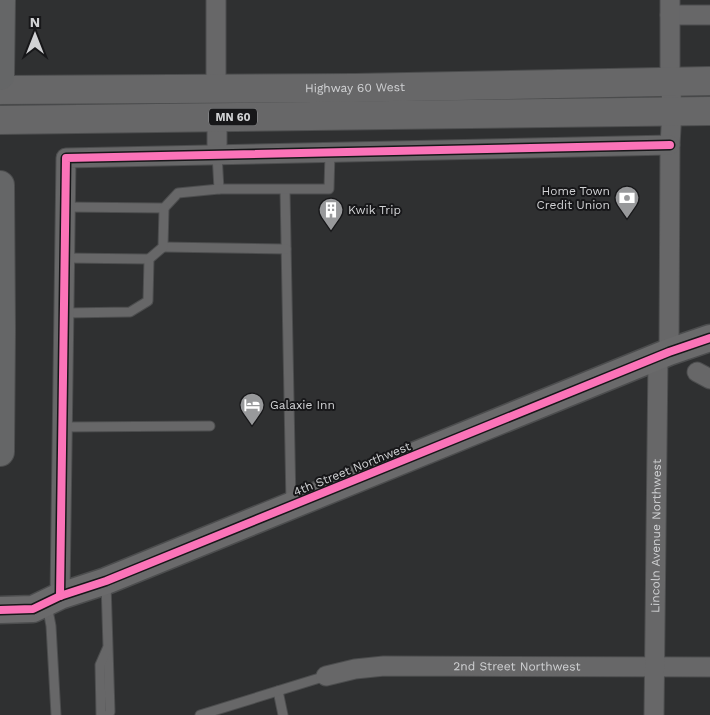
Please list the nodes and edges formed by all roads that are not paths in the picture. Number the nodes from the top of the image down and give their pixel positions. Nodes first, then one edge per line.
1 (1, 0) edge
2 (216, 0) edge
3 (670, 8) edge
4 (710, 15) edge
5 (0, 76) edge
6 (710, 81) edge
7 (671, 82) junction
8 (216, 89) junction
9 (0, 90) edge
10 (710, 111) edge
11 (672, 112) junction
12 (217, 117) junction
13 (0, 120) edge
14 (670, 145) junction
15 (330, 152) junction
16 (217, 154) junction
17 (0, 185) edge
18 (219, 188) junction
19 (285, 190) junction
20 (64, 207) junction
21 (164, 208) junction
22 (163, 247) junction
23 (286, 249) junction
24 (64, 258) junction
25 (149, 259) junction
26 (64, 313) junction
27 (710, 338) edge
28 (664, 355) junction
29 (210, 426) dead end
30 (61, 427) junction
31 (0, 452) edge
32 (291, 506) junction
33 (106, 581) junction
34 (54, 599) junction
35 (0, 610) edge
36 (108, 648) junction
37 (654, 667) junction
38 (710, 667) edge
39 (326, 676) joint
40 (278, 691) junction
41 (227, 711) edge
42 (56, 715) edge
43 (100, 715) edge
44 (108, 715) edge
45 (200, 715) edge
46 (283, 715) edge
47 (654, 715) edge

1 - 5 highway
2 - 8 street
3 - 4 street
3 - 7 street, Lincoln Avenue Northwest
6 - 7 main road, Highway 60 West
7 - 8 main road, Highway 60 West
7 - 11 street, Lincoln Avenue Northwest
8 - 9 main road, Highway 60 West
10 - 11 main road, MN 60
11 - 12 main road, MN 60
11 - 14 street, Lincoln Avenue Northwest
12 - 13 main road, MN 60
12 - 16 street
14 - 15 street
14 - 28 street, Lincoln Avenue Northwest
15 - 16 street
15 - 19 lane
16 - 18 lane
16 - 20 street
17 - 31 highway
18 - 19 lane
18 - 21 lane
19 - 23 lane
20 - 21 lane
20 - 24 street
21 - 22 lane
22 - 23 lane
22 - 25 lane
23 - 32 lane
24 - 25 lane
24 - 26 street
25 - 26 lane
26 - 30 street
27 - 28 street, 4th Street Northwest
28 - 32 street, 4th Street Northwest
28 - 37 street, Lincoln Avenue Northwest
29 - 30 lane
30 - 34 street
32 - 33 street, 4th Street Northwest
33 - 34 street, 4th Street Northwest
33 - 36 lane
34 - 35 street, 4th Street Northwest
34 - 42 lane
36 - 43 lane
36 - 44 lane
37 - 38 street, 2nd Street Northwest
37 - 39 street, 2nd Street Northwest
37 - 47 street, Lincoln Avenue Northwest
39 - 40 lane
40 - 41 lane
40 - 46 lane
41 - 45 lane

